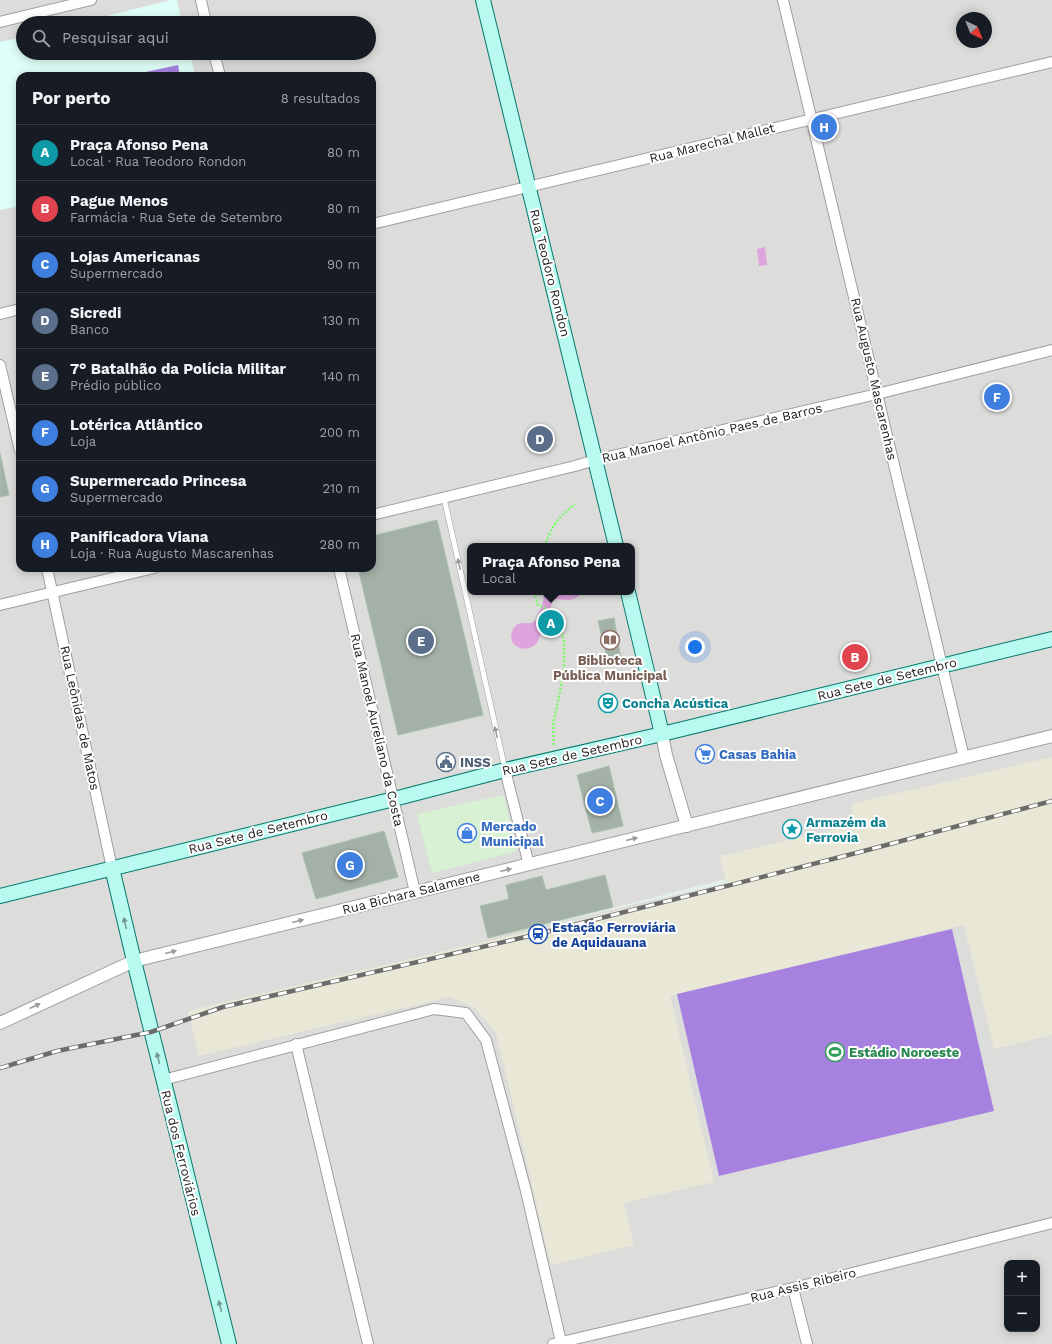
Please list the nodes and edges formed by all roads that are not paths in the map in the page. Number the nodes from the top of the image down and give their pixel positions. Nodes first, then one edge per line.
1 (92, 0) edge
2 (201, 0) edge
3 (483, 0) edge
4 (783, 0) edge
5 (25, 16) edge
6 (204, 16) edge
7 (16, 18) edge
8 (0, 22) edge
9 (216, 60) edge
10 (1052, 62) edge
11 (219, 72) edge
12 (811, 119) junction
13 (529, 187) junction
14 (376, 223) edge
15 (16, 310) edge
16 (0, 314) edge
17 (1052, 350) edge
18 (0, 365) edge
19 (877, 394) junction
20 (16, 434) edge
21 (596, 460) junction
22 (444, 498) junction
23 (376, 514) edge
24 (615, 543) edge
25 (48, 572) edge
26 (137, 572) edge
27 (340, 572) edge
28 (53, 592) junction
29 (629, 595) edge
30 (0, 605) edge
31 (1052, 638) edge
32 (942, 666) junction
33 (662, 734) junction
34 (1052, 736) edge
35 (964, 758) junction
36 (505, 770) junction
37 (394, 799) junction
38 (688, 826) junction
39 (529, 865) junction
40 (112, 868) junction
41 (415, 892) junction
42 (0, 896) edge
43 (134, 961) junction
44 (0, 1023) edge
45 (296, 1044) junction
46 (163, 1080) junction
47 (1052, 1223) edge
48 (793, 1288) junction
49 (557, 1343) edge
50 (229, 1344) edge
51 (368, 1344) edge
52 (807, 1344) edge

1 - 5 street
2 - 6 street
3 - 13 main road, Rua Teodoro Rondon
4 - 12 street, Rua Augusto Mascarenhas
7 - 8 street
9 - 11 street
10 - 12 street, Rua Marechal Mallet
12 - 13 street, Rua Marechal Mallet
12 - 19 street, Rua Augusto Mascarenhas
13 - 14 street, Rua Marechal Mallet
13 - 21 main road, Rua Teodoro Rondon
15 - 16 street
17 - 19 street, Rua Manoel Antônio Paes de Barros
18 - 20 street
19 - 21 street, Rua Manoel Antônio Paes de Barros
19 - 32 street, Rua Augusto Mascarenhas
21 - 22 street, Rua Manoel Antônio Paes de Barros
21 - 24 main road, Rua Teodoro Rondon
22 - 23 street, Rua Manoel Antônio Paes de Barros
36 -> 22 lane
25 - 28 street, Rua Leônidas de Matos
26 - 28 street
27 - 37 street, Rua Manoel Aureliano da Costa
28 - 30 street
28 - 40 street, Rua Leônidas de Matos
29 - 33 main road
31 - 32 main road, Rua Sete de Setembro
32 - 33 main road, Rua Sete de Setembro
32 - 35 street, Rua Augusto Mascarenhas
33 - 36 main road, Rua Sete de Setembro
33 - 38 street
34 - 35 street, Rua Bichara Salamene
35 - 38 street, Rua Bichara Salamene
36 - 37 main road, Rua Sete de Setembro
36 - 39 street
37 - 40 main road, Rua Sete de Setembro
37 - 41 street, Rua Manoel Aureliano da Costa
39 -> 38 street, Rua Bichara Salamene
41 -> 39 street, Rua Bichara Salamene
40 - 42 main road, Rua Sete de Setembro
43 -> 40 main road
43 -> 41 street, Rua Bichara Salamene
44 -> 43 street, Rua Bichara Salamene
46 -> 43 main road, Rua dos Ferroviários
45 - 46 street
45 - 49 street
45 - 51 street
50 -> 46 main road, Rua dos Ferroviários
47 - 48 street, Rua Assis Ribeiro
48 - 49 street, Rua Assis Ribeiro
48 - 52 street

